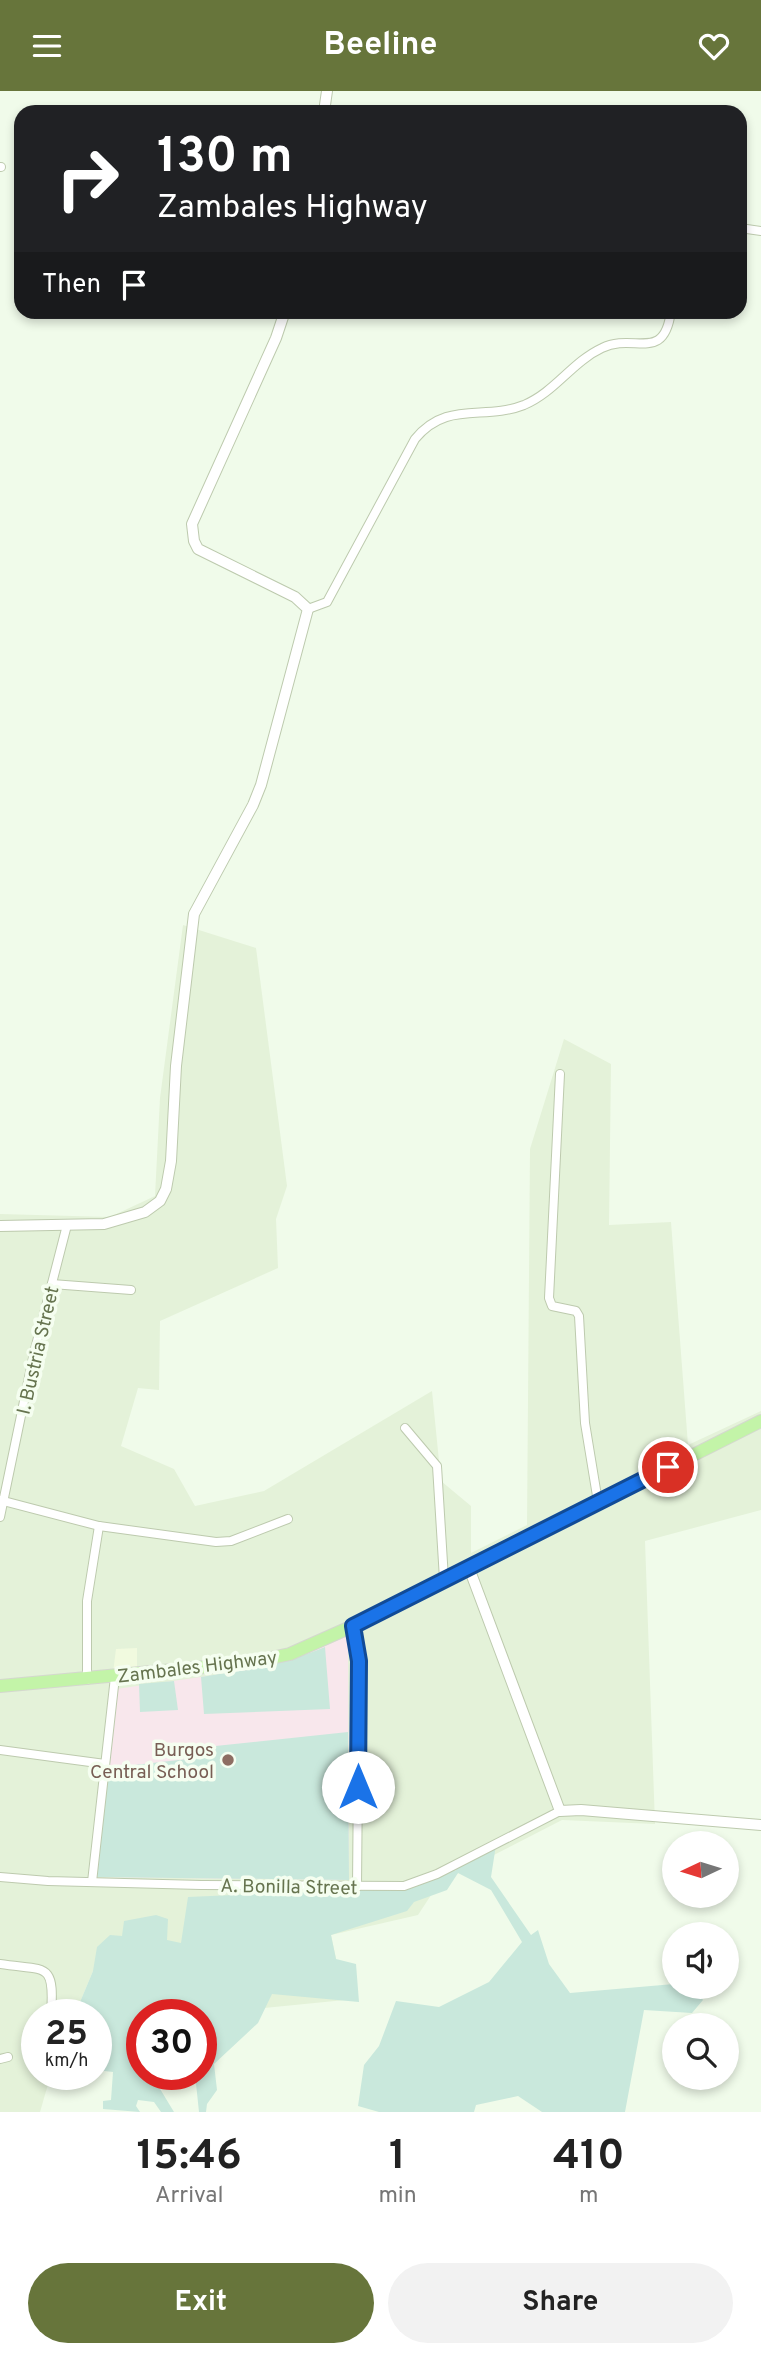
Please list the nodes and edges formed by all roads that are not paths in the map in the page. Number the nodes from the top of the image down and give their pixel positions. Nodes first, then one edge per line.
1 (282, 319) edge
2 (669, 319) edge
3 (309, 609) junction
4 (560, 1074) dead end
5 (67, 1225) junction
6 (0, 1226) edge
7 (52, 1284) junction
8 (131, 1290) dead end
9 (761, 1421) edge
10 (405, 1428) dead end
11 (2, 1500) edge
12 (598, 1502) junction
13 (0, 1517) edge
14 (288, 1519) dead end
15 (99, 1526) junction
16 (469, 1568) junction
17 (444, 1579) junction
18 (353, 1626) junction
19 (115, 1677) junction
20 (87, 1680) junction
21 (0, 1686) edge
22 (0, 1750) edge
23 (105, 1765) junction
24 (560, 1811) junction
25 (761, 1825) edge
26 (0, 1877) edge
27 (92, 1882) junction
28 (357, 1887) junction
29 (0, 1964) edge
30 (52, 1999) edge

1 - 3 street
2 - 3 street
3 - 5 street
4 - 12 street
5 - 6 street
5 - 7 street, I. Bustria Street
7 - 8 street
7 - 11 street, I. Bustria Street
9 - 12 main road, Zambales Highway
10 - 17 street
11 - 13 street, I. Bustria Street
11 - 15 street
12 - 16 main road, Zambales Highway
14 - 15 street
15 - 20 street
16 - 17 main road, Zambales Highway
16 - 24 street
17 - 18 main road, Zambales Highway
18 - 19 main road, Zambales Highway
18 - 28 street
19 - 20 main road, Zambales Highway
19 - 23 street
20 - 21 main road, Zambales Highway
22 - 23 street
23 - 27 street
24 - 25 street
24 - 28 street, A. Bonilla Street
26 - 27 street, A. Bonilla Street
27 - 28 street, A. Bonilla Street
29 - 30 street

